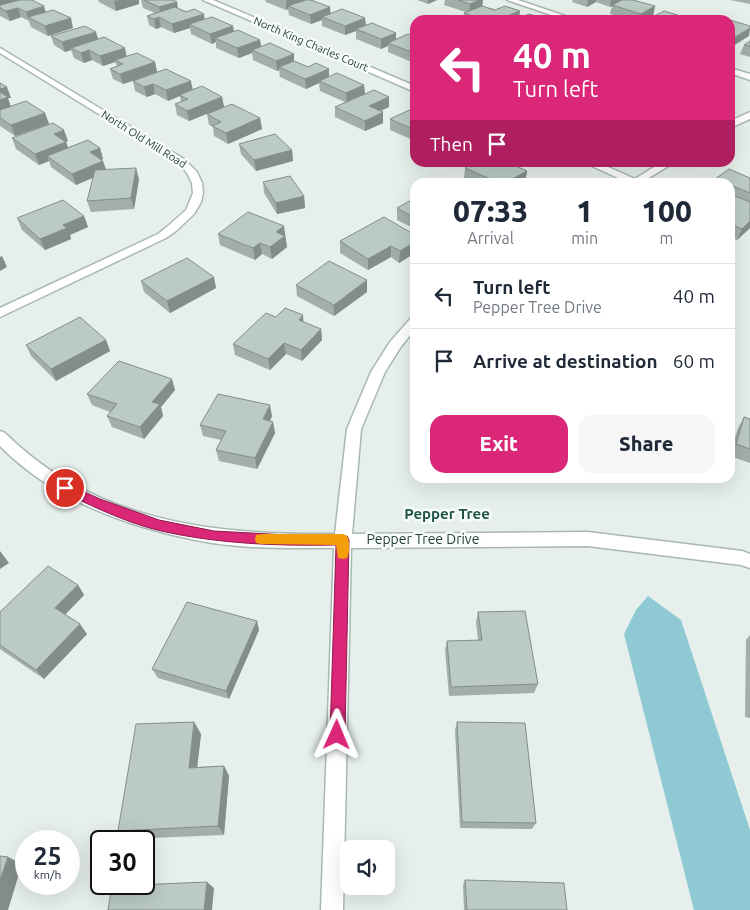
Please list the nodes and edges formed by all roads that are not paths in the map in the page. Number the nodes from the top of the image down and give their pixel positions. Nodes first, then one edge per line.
1 (207, 0) edge
2 (511, 0) edge
3 (558, 15) edge
4 (0, 50) edge
5 (735, 72) edge
6 (750, 77) edge
7 (410, 87) edge
8 (750, 115) edge
9 (735, 122) edge
10 (600, 167) edge
11 (661, 167) edge
12 (626, 178) edge
13 (642, 178) edge
14 (0, 313) edge
15 (410, 327) edge
16 (0, 437) edge
17 (343, 540) junction
18 (750, 561) edge
19 (332, 910) edge

1 - 7 street, North King Charles Court
2 - 3 street
4 - 14 street, North Old Mill Road
5 - 6 street
8 - 9 street
10 - 12 street
11 - 13 street
15 - 17 street
16 - 17 street, Pepper Tree Drive
17 - 18 street, Pepper Tree Drive
17 - 19 street

